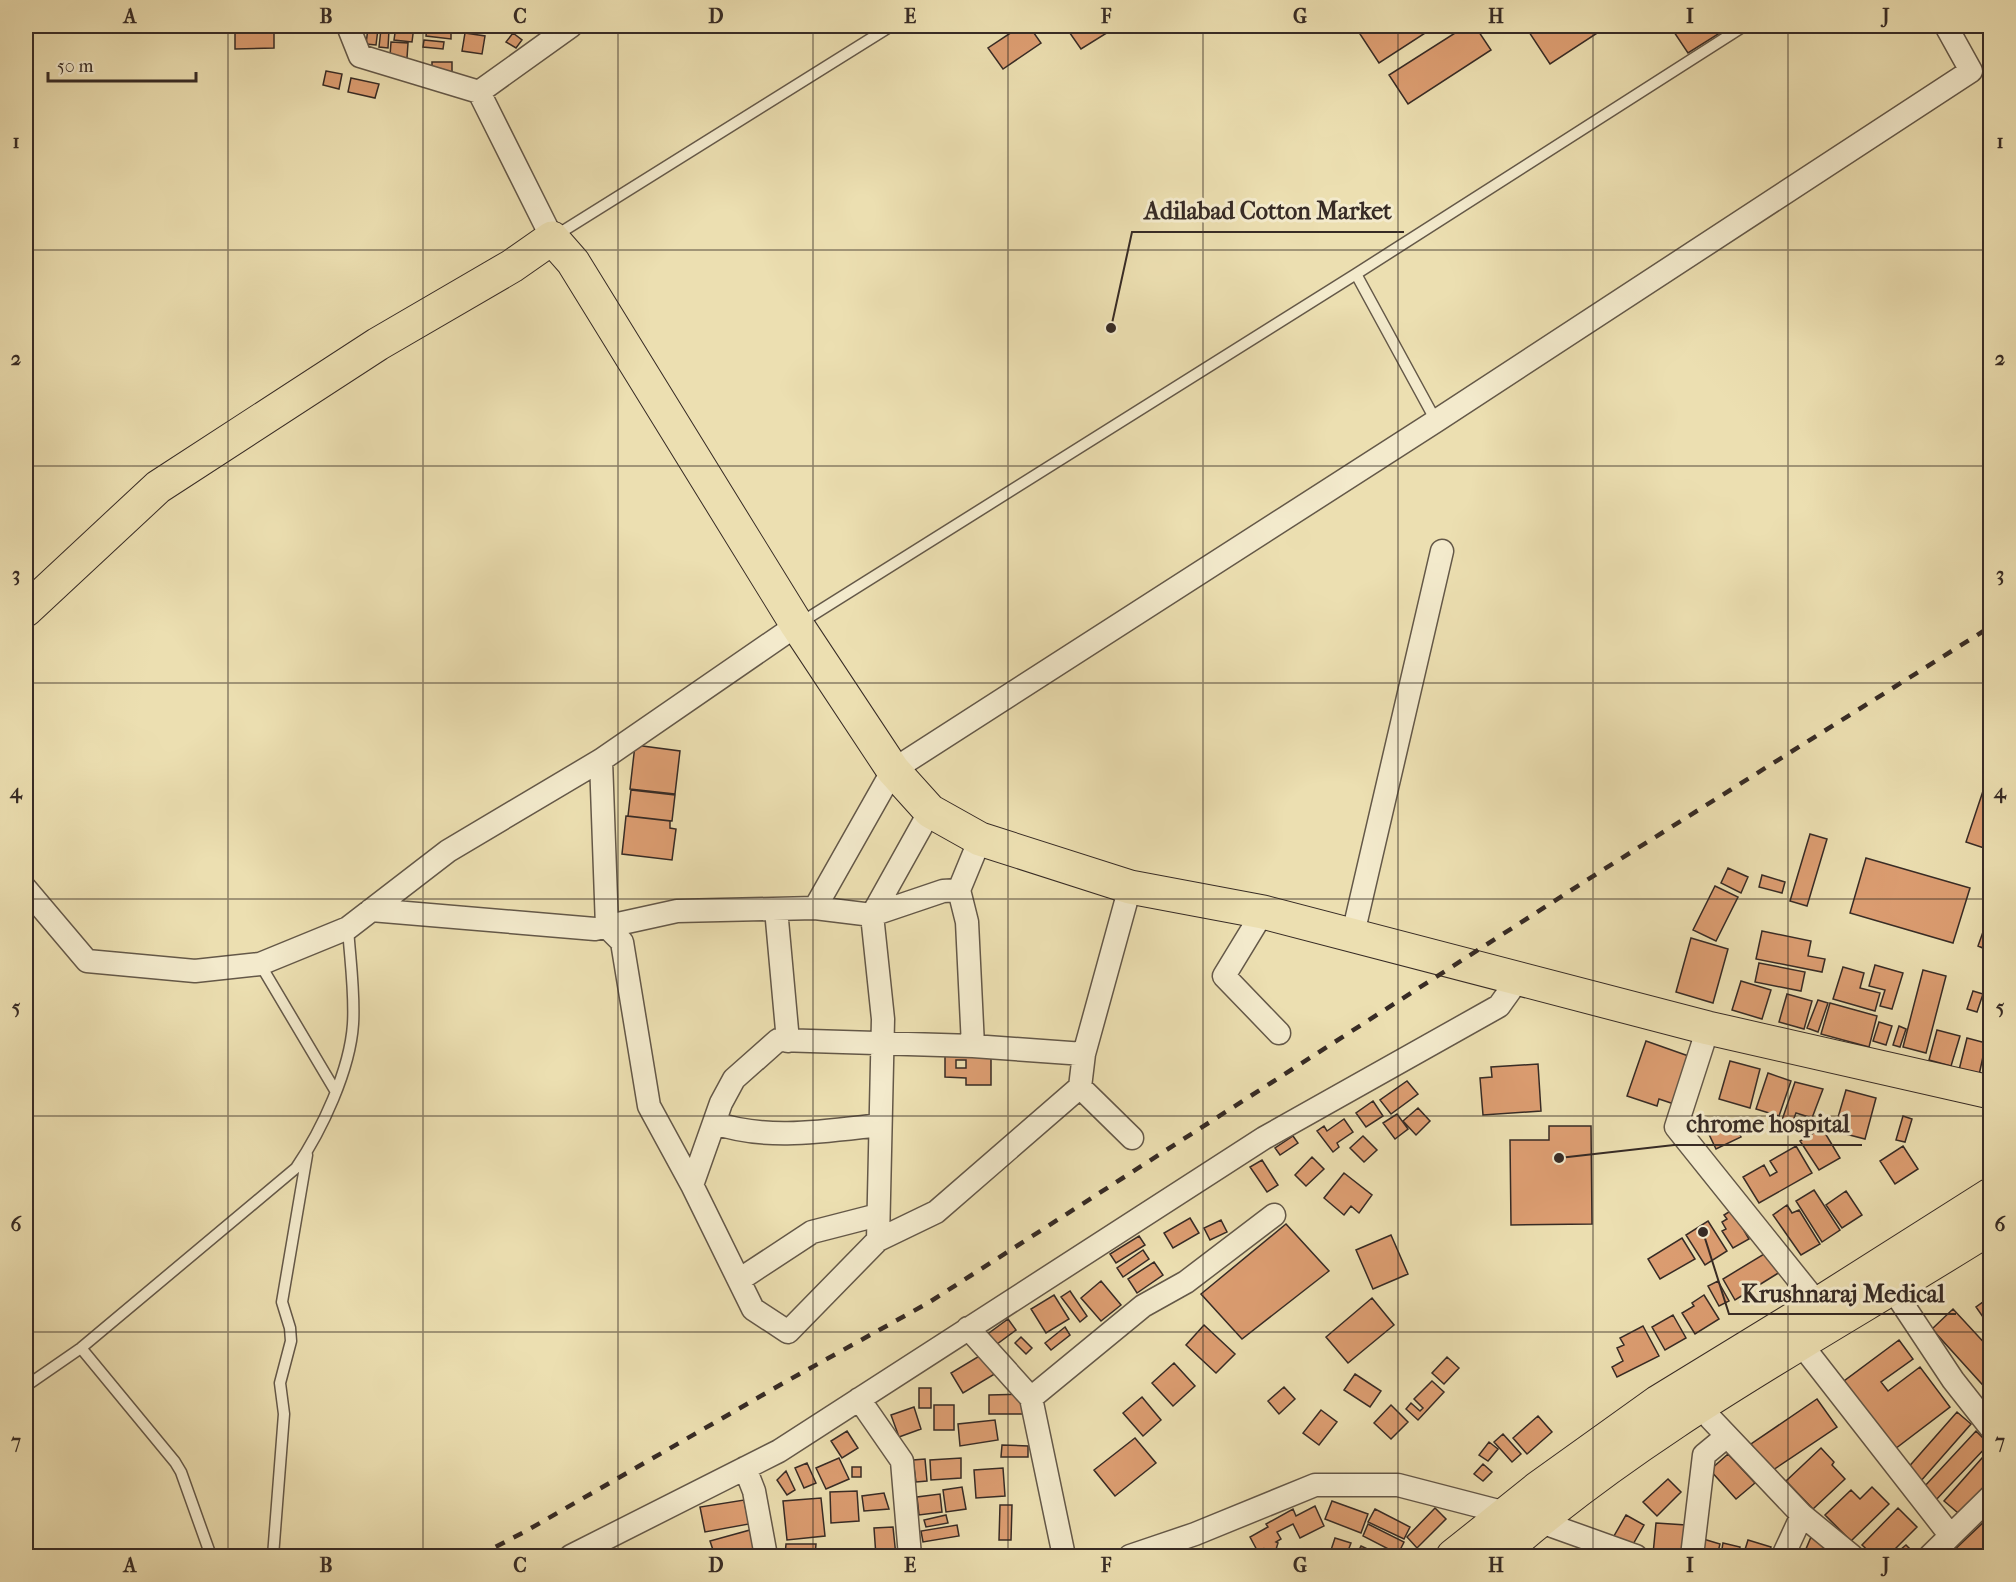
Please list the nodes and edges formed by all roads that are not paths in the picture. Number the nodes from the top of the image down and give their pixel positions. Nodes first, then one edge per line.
1 (348, 26) edge
2 (571, 26) edge
3 (891, 26) edge
4 (1744, 26) edge
5 (1946, 26) edge
6 (479, 92) junction
7 (552, 238) junction
8 (1356, 273) junction
9 (1436, 421) junction
10 (1442, 551) dead end
11 (26, 610) edge
12 (797, 625) junction
13 (601, 760) junction
14 (893, 770) junction
15 (930, 811) junction
16 (980, 839) junction
17 (1130, 888) junction
18 (26, 889) edge
19 (959, 890) junction
20 (814, 908) junction
21 (776, 909) junction
22 (371, 910) junction
23 (1263, 912) junction
24 (872, 915) junction
25 (607, 927) junction
26 (348, 928) junction
27 (1353, 934) junction
28 (260, 964) junction
29 (1519, 978) junction
30 (1708, 1028) junction
31 (1279, 1033) dead end
32 (788, 1041) junction
33 (882, 1042) junction
34 (973, 1046) junction
35 (1084, 1054) junction
36 (1080, 1087) junction
37 (336, 1092) junction
38 (1990, 1092) edge
39 (715, 1123) junction
40 (880, 1125) junction
41 (1132, 1138) dead end
42 (308, 1151) junction
43 (692, 1185) junction
44 (1990, 1195) edge
45 (878, 1215) junction
46 (1274, 1215) dead end
47 (1990, 1228) edge
48 (878, 1240) junction
49 (1885, 1278) junction
50 (739, 1280) junction
51 (1818, 1304) junction
52 (968, 1328) junction
53 (1801, 1344) junction
54 (81, 1348) junction
55 (26, 1386) edge
56 (1030, 1398) junction
57 (858, 1400) junction
58 (1702, 1405) junction
59 (1990, 1427) edge
60 (1727, 1436) junction
61 (745, 1468) junction
62 (1990, 1497) edge
63 (1506, 1513) junction
64 (1802, 1515) junction
65 (1538, 1521) junction
66 (1950, 1535) junction
67 (1163, 1545) junction
68 (211, 1557) edge
69 (273, 1557) edge
70 (572, 1557) edge
71 (766, 1557) edge
72 (910, 1557) edge
73 (1064, 1557) edge
74 (1130, 1557) edge
75 (1191, 1557) edge
76 (1453, 1557) edge
77 (1498, 1557) edge
78 (1636, 1557) edge
79 (1692, 1557) edge
80 (1783, 1557) edge
81 (1852, 1557) edge
82 (1930, 1557) edge

1 - 6 street
2 - 6 street
3 - 7 lane
4 - 8 lane
5 - 9 street
6 - 7 street
7 - 11 main road
7 - 12 main road
8 - 9 lane
8 - 12 lane
9 - 14 street
10 - 27 street
12 - 13 street
12 - 14 main road
13 - 22 street
13 - 25 street
14 - 15 main road
14 - 20 street
15 - 16 main road
15 - 24 street
16 - 17 main road
16 - 19 street
17 - 23 main road
17 - 35 street
18 - 28 street
19 - 24 street
19 - 34 street
20 - 21 street
20 - 24 street
21 - 25 street
21 - 32 street
22 - 25 street
22 - 26 street
23 - 27 main road
23 - 31 street
24 - 33 street
25 - 43 street
26 - 28 street
26 - 37 lane
27 - 29 main road
28 - 37 lane
29 - 30 main road
29 - 52 street
30 - 38 main road
30 - 51 street
32 - 33 street
32 - 39 street
33 - 34 street
33 - 40 street
34 - 35 street
35 - 36 street
36 - 41 street
36 - 48 street
37 - 42 lane
39 - 40 street
39 - 43 street
40 - 45 street
42 - 54 lane
42 - 69 lane
43 - 50 street
44 - 49 main road
45 - 48 street
45 - 50 street
46 - 56 street
47 - 49 main road
48 - 50 street
49 - 51 main road
49 - 53 main road
49 - 59 street
51 - 63 main road
52 - 56 street
52 - 57 street
53 - 58 main road
53 - 66 street
54 - 55 lane
54 - 68 lane
56 - 73 street
57 - 61 street
57 - 72 street
58 - 60 street
58 - 65 main road
60 - 64 street
60 - 79 street
61 - 70 street
61 - 71 street
62 - 66 street
63 - 67 street
63 - 76 main road
64 - 80 street
64 - 81 street
65 - 77 main road
65 - 78 street
66 - 82 street
67 - 74 street
67 - 75 street

